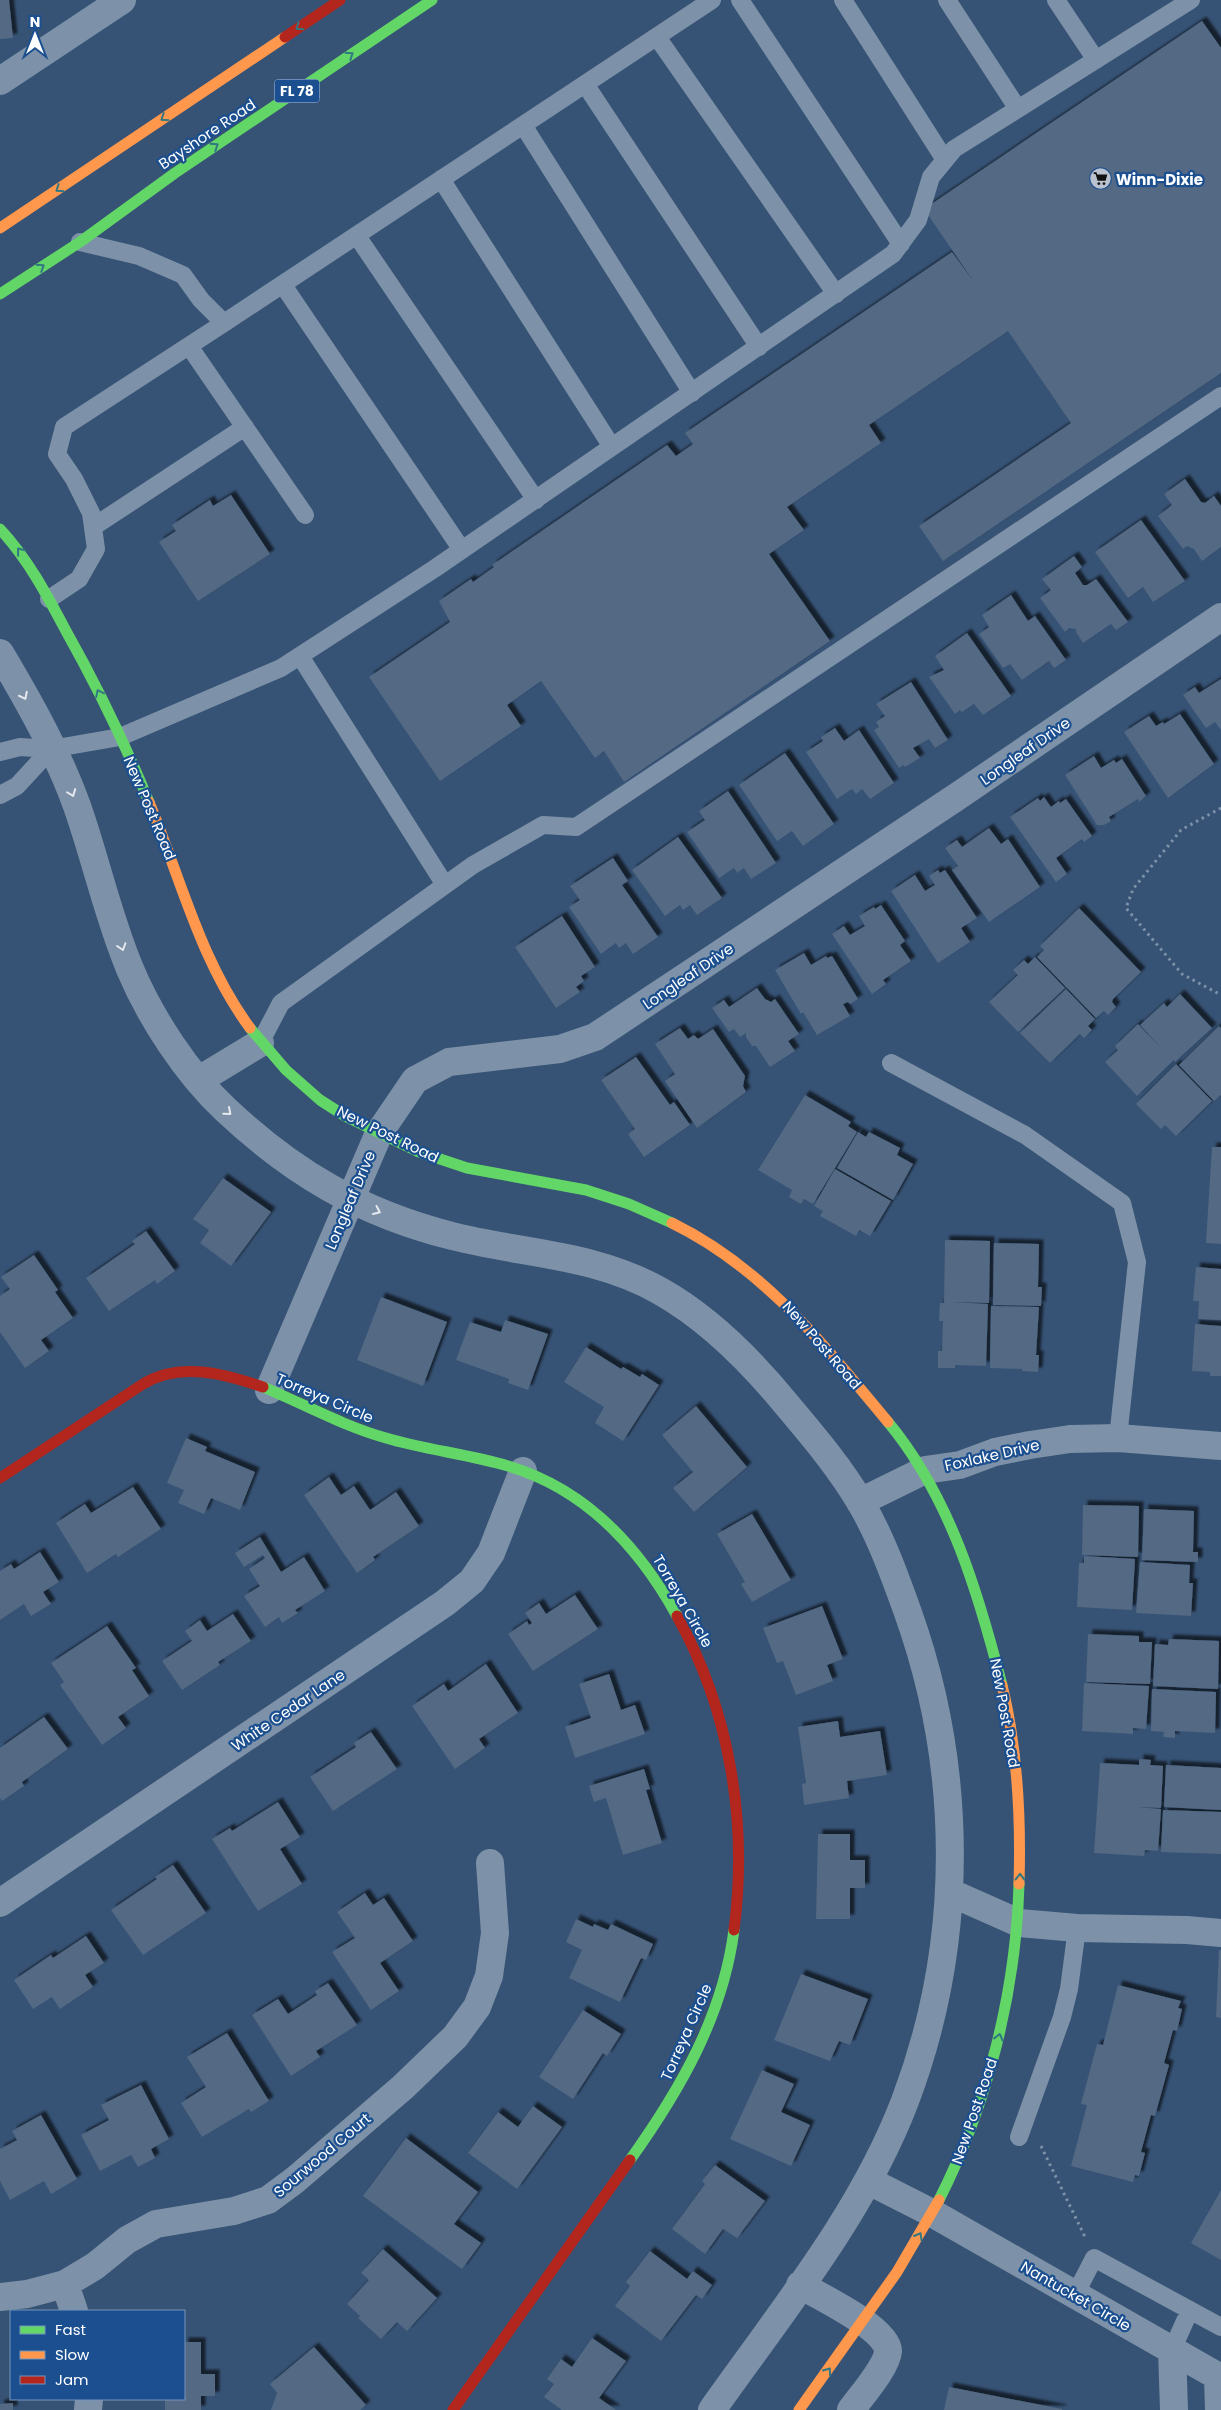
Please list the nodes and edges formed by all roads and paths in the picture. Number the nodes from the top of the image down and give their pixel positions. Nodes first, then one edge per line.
1 (122, 0) edge
2 (340, 0) edge
3 (432, 0) edge
4 (712, 0) edge
5 (740, 0) edge
6 (844, 0) edge
7 (947, 0) edge
8 (1056, 0) edge
9 (1191, 0) edge
10 (1165, 7) edge
11 (657, 36) junction
12 (1096, 60) junction
13 (0, 81) edge
14 (585, 84) junction
15 (1018, 109) junction
16 (523, 125) junction
17 (945, 160) junction
18 (441, 180) junction
19 (0, 228) edge
20 (357, 236) junction
21 (80, 242) junction
22 (901, 244) junction
23 (283, 284) junction
24 (0, 294) edge
25 (836, 294) junction
26 (224, 323) junction
27 (189, 346) junction
28 (759, 346) junction
29 (692, 393) junction
30 (1221, 396) edge
31 (245, 428) junction
32 (612, 448) junction
33 (536, 500) junction
34 (305, 515) dead end
35 (93, 527) junction
36 (0, 529) edge
37 (462, 550) junction
38 (49, 599) junction
39 (1221, 617) edge
40 (0, 654) edge
41 (300, 656) junction
42 (120, 737) junction
43 (51, 749) junction
44 (0, 752) edge
45 (0, 795) edge
46 (1221, 808) edge
47 (444, 884) junction
48 (1221, 995) edge
49 (260, 1043) junction
50 (892, 1063) dead end
51 (199, 1080) junction
52 (379, 1132) junction
53 (350, 1199) junction
54 (269, 1390) junction
55 (1118, 1438) junction
56 (1221, 1446) edge
57 (925, 1470) junction
58 (523, 1471) junction
59 (0, 1478) edge
60 (860, 1502) junction
61 (490, 1863) dead end
62 (949, 1892) junction
63 (0, 1904) edge
64 (1019, 1923) junction
65 (1077, 1928) junction
66 (1221, 1934) edge
67 (1019, 2137) joint
68 (869, 2181) junction
69 (932, 2213) junction
70 (1094, 2258) junction
71 (65, 2284) junction
72 (800, 2285) junction
73 (1075, 2295) junction
74 (0, 2297) edge
75 (74, 2310) edge
76 (1190, 2310) junction
77 (863, 2322) junction
78 (1221, 2327) edge
79 (1172, 2350) junction
80 (1220, 2375) edge
81 (453, 2410) edge
82 (712, 2410) edge
83 (799, 2410) edge
84 (851, 2410) edge
85 (1174, 2410) edge
86 (1219, 2410) edge

1 - 13 street
2 -> 19 street
21 -> 3 street, Bayshore Road / FL 78
4 - 11 lane
5 - 22 lane
6 - 17 lane
7 - 15 lane
8 - 12 lane
9 - 10 lane
10 - 12 lane
11 - 14 lane
11 - 25 lane
12 - 15 lane
14 - 16 lane
14 - 28 lane
15 - 17 lane
16 - 18 lane
16 - 29 lane
17 - 22 lane
18 - 20 lane
18 - 32 lane
20 - 23 lane
20 - 33 lane
24 -> 21 street, Bayshore Road / FL 78
21 - 26 lane
22 - 25 lane
23 - 26 lane
23 - 37 lane
25 - 28 lane
26 - 27 lane
27 - 31 lane
27 - 35 lane
28 - 29 lane
29 - 32 lane
30 - 47 lane
31 - 34 lane
31 - 35 lane
32 - 33 lane
33 - 37 lane
35 - 38 lane
38 -> 36 street, New Post Road
37 - 41 lane
42 -> 38 street, New Post Road
39 - 52 street, Longleaf Drive
40 -> 43 street
41 - 42 lane
41 - 47 lane
42 - 43 lane
42 - 49 street, New Post Road
43 - 44 lane
43 - 45 lane
43 -> 51 street
46 - 48 path
47 - 49 lane
49 - 51 street
49 - 52 street, New Post Road
50 - 55 lane
51 -> 53 street
52 - 53 street, Longleaf Drive
52 - 57 street, New Post Road
53 - 54 street, Longleaf Drive
53 -> 60 street
54 - 58 street, Torreya Circle
54 - 59 street, Torreya Circle
55 - 56 street, Foxlake Drive
55 - 57 street, Foxlake Drive
57 - 60 street, Foxlake Drive
64 -> 57 street, New Post Road
58 - 63 street, White Cedar Lane
58 - 81 street, Torreya Circle
60 - 62 street
61 - 71 street, Sourwood Court
62 - 64 street
62 - 68 street
64 - 65 street
69 -> 64 street, New Post Road
65 - 66 street
65 - 67 lane
67 - 70 path
68 - 69 street, Nantucket Circle
68 - 72 street
69 - 73 street, Nantucket Circle
77 -> 69 street, New Post Road
70 - 73 lane
70 - 76 lane
71 - 74 street, Sourwood Court
71 - 75 street
72 - 77 street
72 - 82 street
73 - 79 street, Nantucket Circle
76 - 78 lane
76 - 79 lane
83 -> 77 street, New Post Road
77 - 84 street
79 - 80 street, Nantucket Circle
79 - 85 street
80 - 86 street

